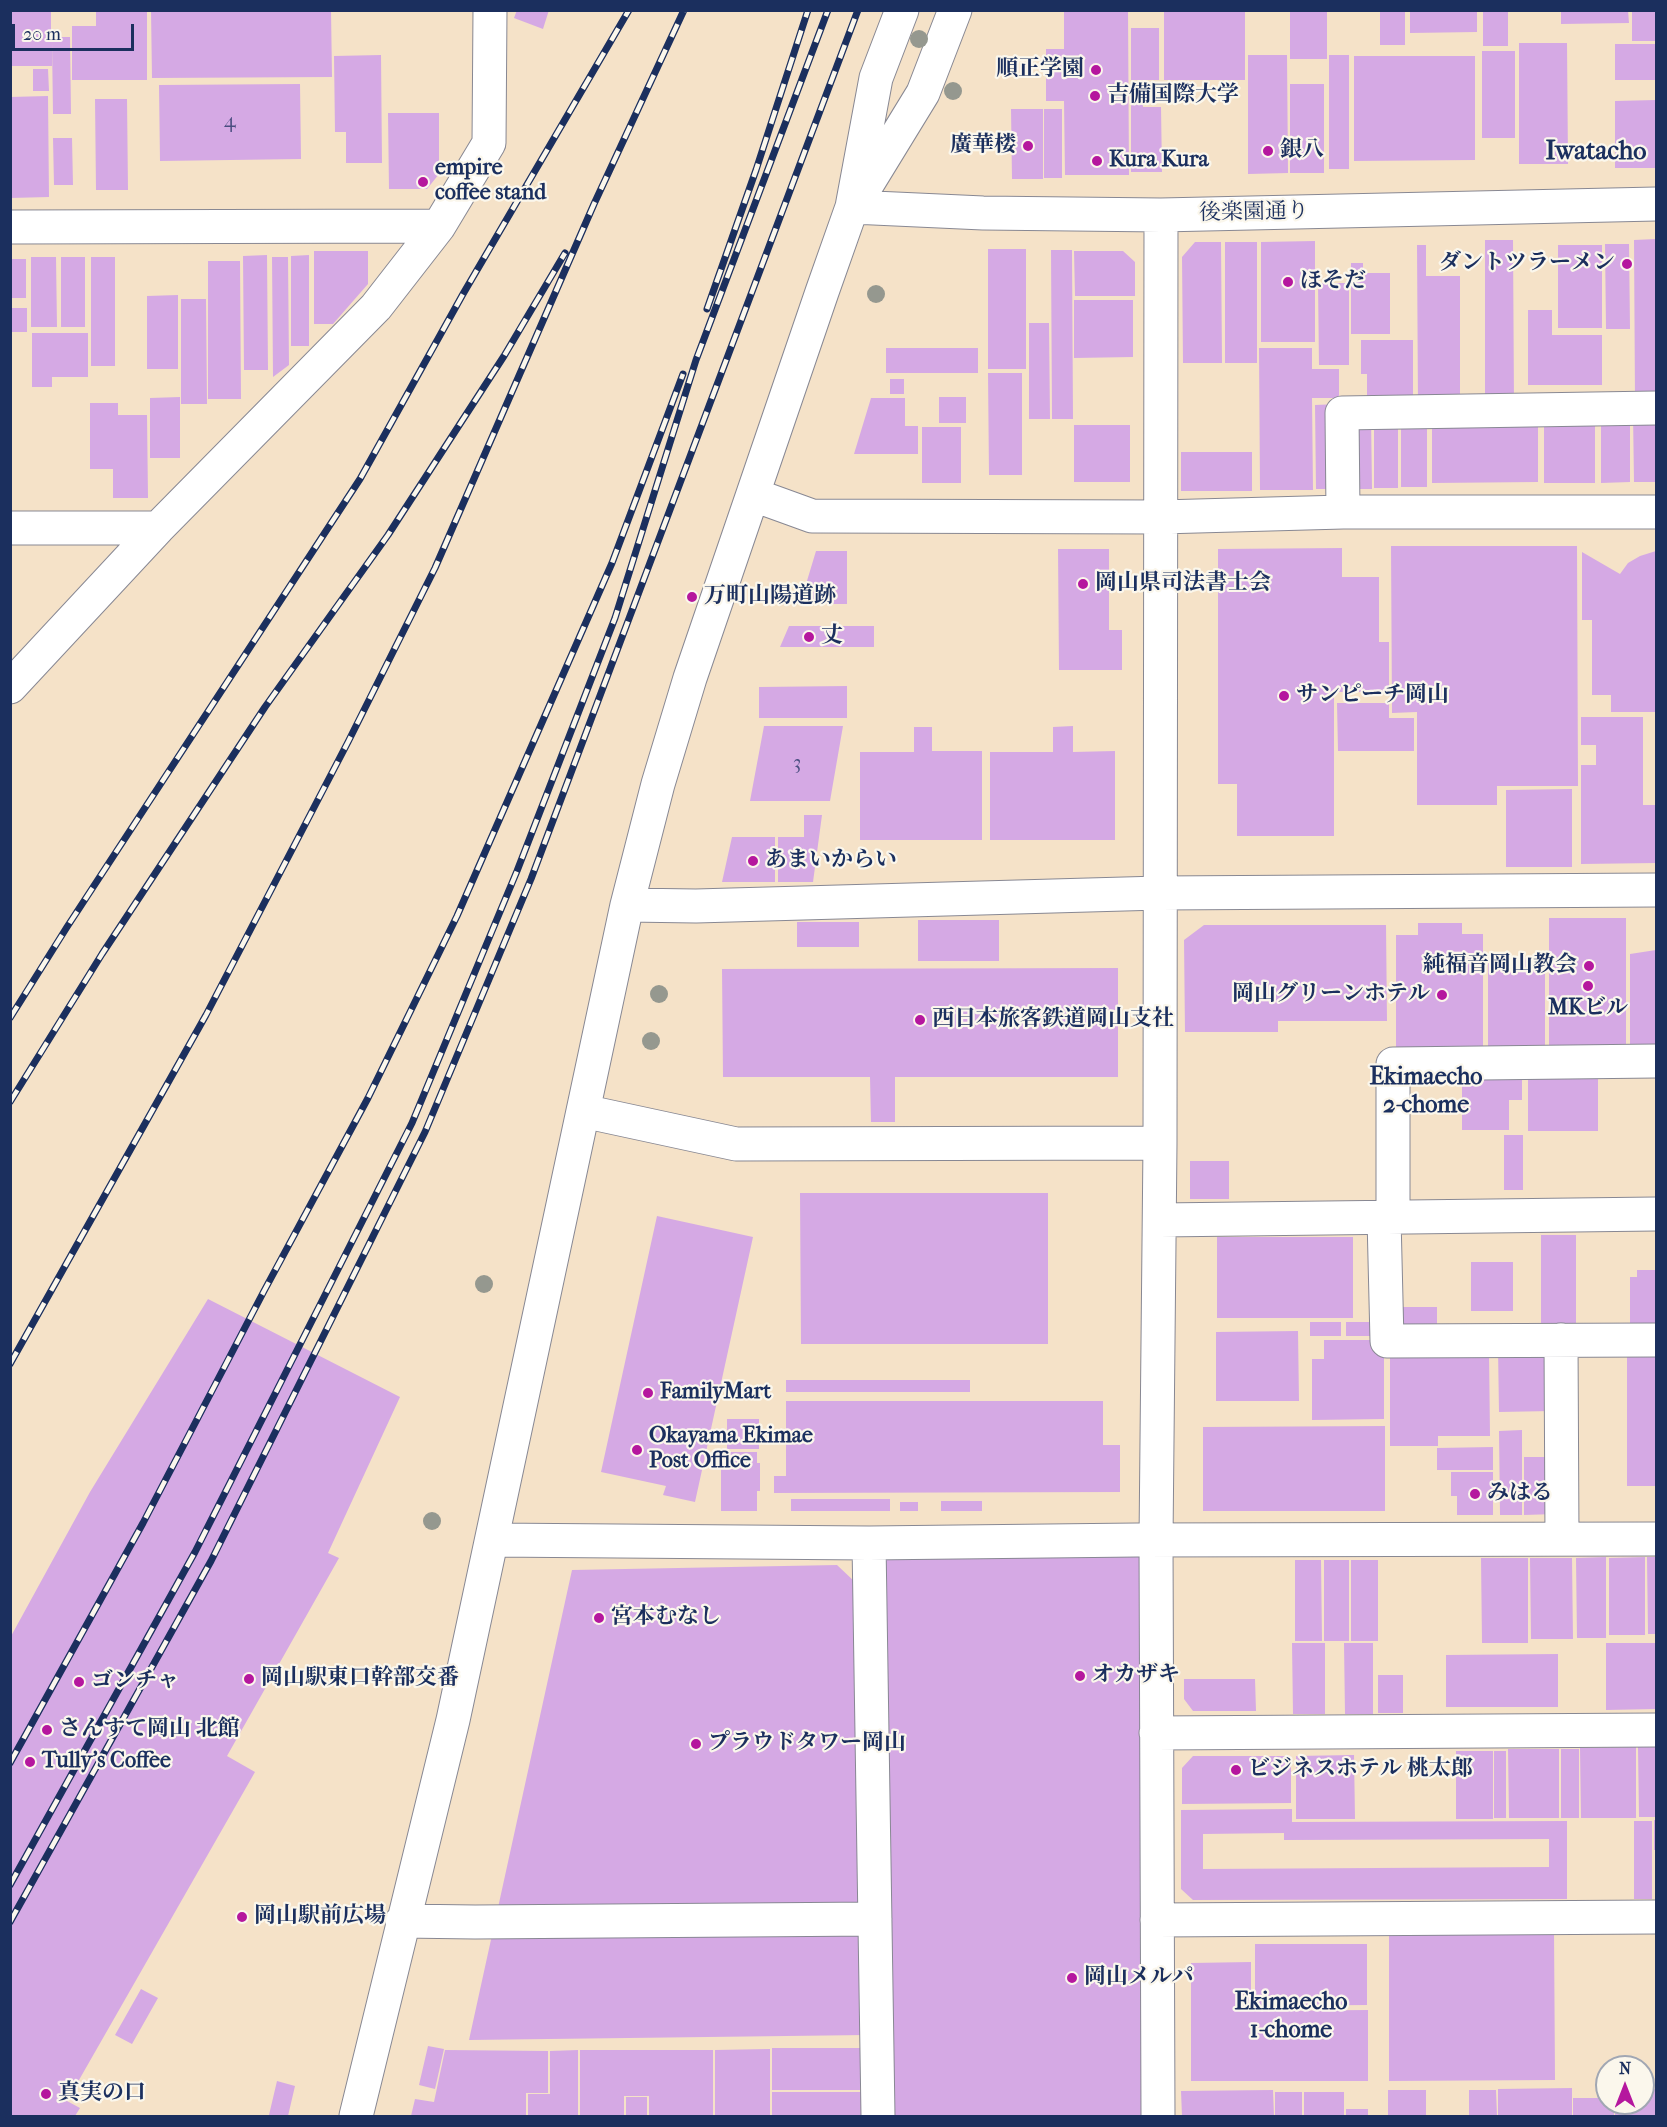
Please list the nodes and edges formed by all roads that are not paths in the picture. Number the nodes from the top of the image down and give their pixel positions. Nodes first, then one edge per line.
1 (490, 10) edge
2 (902, 10) edge
3 (955, 10) edge
4 (1656, 204) edge
5 (852, 207) junction
6 (1161, 215) junction
7 (439, 226) junction
8 (10, 227) edge
9 (1656, 408) edge
10 (754, 495) junction
11 (1342, 512) junction
12 (1656, 512) edge
13 (1161, 517) junction
14 (10, 528) edge
15 (158, 528) junction
16 (10, 687) edge
17 (1656, 890) edge
18 (1160, 893) junction
19 (627, 905) junction
20 (1656, 1061) edge
21 (583, 1111) junction
22 (1160, 1143) junction
23 (1656, 1214) edge
24 (1389, 1218) junction
25 (1160, 1220) junction
26 (1561, 1340) junction
27 (1656, 1340) edge
28 (1562, 1539) junction
29 (1656, 1539) edge
30 (492, 1540) junction
31 (1156, 1540) junction
32 (869, 1543) junction
33 (1656, 1731) edge
34 (1156, 1733) junction
35 (1656, 1917) edge
36 (875, 1919) junction
37 (1157, 1920) junction
38 (402, 1921) junction
39 (356, 2116) edge
40 (878, 2116) edge
41 (1158, 2116) edge

1 - 7 street
2 - 5 street
3 - 5 street
4 - 6 street, 後楽園通り
5 - 6 street, 後楽園通り
5 - 10 street
6 - 13 street
7 - 8 street
7 - 15 street
9 - 11 street
10 - 13 street
10 - 19 street
11 - 12 street
11 - 13 street
13 - 18 street
14 - 15 street
15 - 16 street
17 - 18 street
18 - 19 street
18 - 22 street
19 - 21 street
20 - 24 street
21 - 22 street
21 - 30 street
22 - 25 street
23 - 24 street
24 - 25 street
24 - 26 street
25 - 31 street
26 - 27 street
26 - 28 street
28 - 29 street
28 - 31 street
30 - 32 street
30 - 38 street
31 - 32 street
31 - 34 street
32 - 36 street
33 - 34 street
34 - 37 street
35 - 37 street
36 - 38 street
36 - 40 street
37 - 41 street
38 - 39 street

